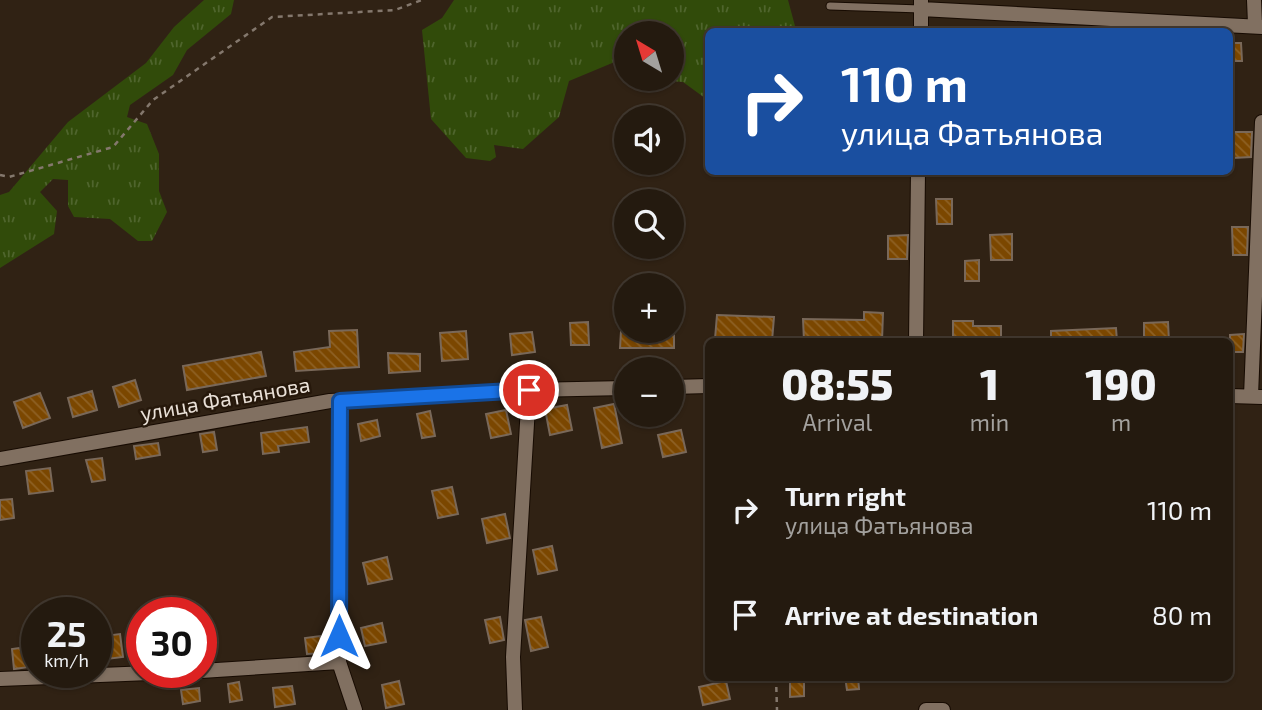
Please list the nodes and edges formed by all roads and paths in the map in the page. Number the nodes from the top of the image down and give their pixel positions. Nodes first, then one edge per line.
1 (422, 0) edge
2 (1254, 0) edge
3 (921, 4) edge
4 (830, 6) dead end
5 (1259, 26) edge
6 (920, 28) edge
7 (1262, 122) edge
8 (0, 175) edge
9 (918, 175) edge
10 (916, 338) edge
11 (705, 386) edge
12 (684, 387) edge
13 (614, 388) edge
14 (529, 390) junction
15 (1233, 396) edge
16 (1256, 397) edge
17 (340, 401) junction
18 (4, 456) edge
19 (339, 662) junction
20 (217, 670) edge
21 (126, 674) edge
22 (0, 679) edge
23 (775, 681) edge
24 (355, 710) edge
25 (515, 710) edge
26 (776, 710) edge
27 (926, 710) edge
28 (943, 710) edge

1 - 8 path
2 - 5 street
3 - 4 lane
3 - 5 street
3 - 6 street
7 - 16 street
9 - 10 street
11 - 12 street
13 - 14 street, улица Фатьянова
14 - 17 street, улица Фатьянова
14 - 25 street
15 - 16 street
17 - 18 street, улица Фатьянова
17 - 19 street
19 - 20 street
19 - 24 street
21 - 22 street
23 - 26 path
27 - 28 street

